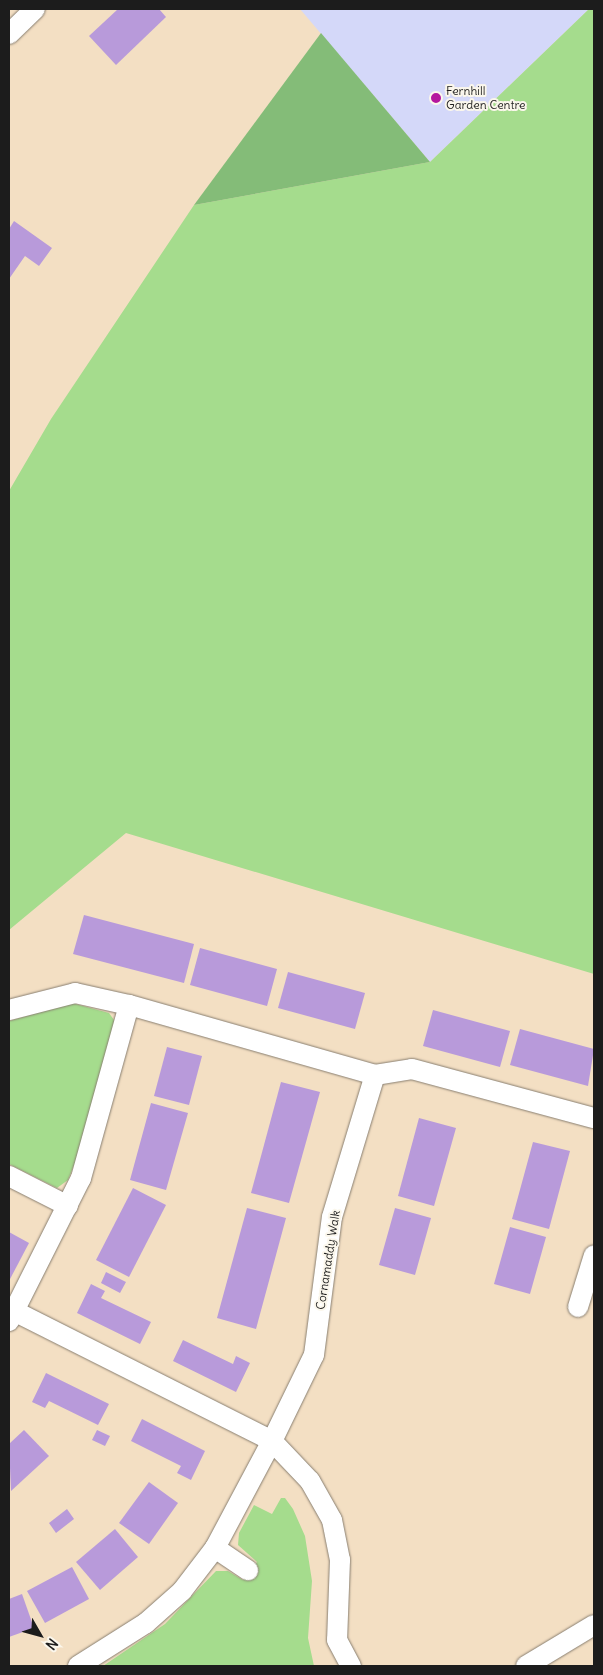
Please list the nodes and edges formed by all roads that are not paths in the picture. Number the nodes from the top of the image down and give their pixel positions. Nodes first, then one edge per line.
1 (35, 9) edge
2 (9, 34) edge
3 (129, 1005) junction
4 (9, 1010) edge
5 (375, 1075) junction
6 (594, 1118) edge
7 (9, 1176) edge
8 (68, 1206) junction
9 (594, 1255) edge
10 (578, 1307) dead end
11 (11, 1316) edge
12 (272, 1441) junction
13 (215, 1548) junction
14 (248, 1570) dead end
15 (594, 1625) edge
16 (78, 1666) edge
17 (351, 1666) edge
18 (526, 1666) edge

1 - 2 street
3 - 4 street
3 - 5 street
3 - 8 street
5 - 6 street
5 - 12 street, Cornamaddy Walk
7 - 8 street
8 - 11 street
9 - 10 street
11 - 12 street
12 - 13 street, Cornamaddy Walk
12 - 17 street
13 - 14 street
13 - 16 street, Cornamaddy Walk
15 - 18 street

